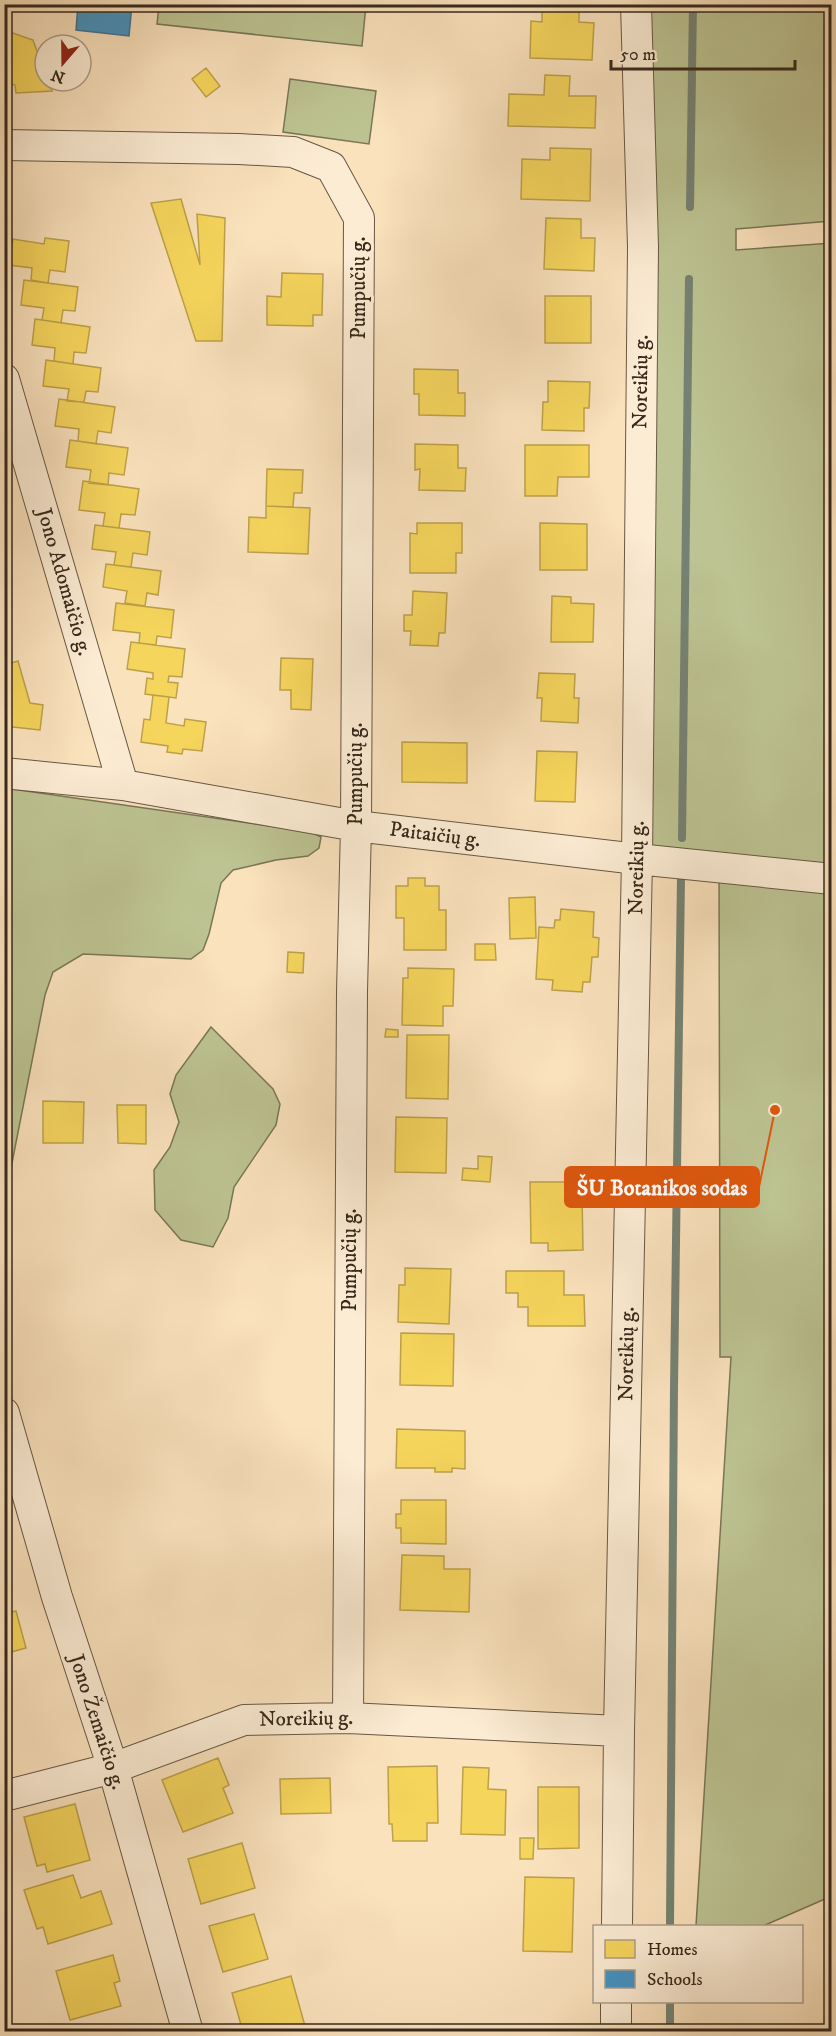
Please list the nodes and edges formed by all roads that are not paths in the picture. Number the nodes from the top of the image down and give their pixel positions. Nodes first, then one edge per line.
1 (636, 4) edge
2 (4, 145) edge
3 (4, 379) edge
4 (4, 773) edge
5 (123, 785) junction
6 (356, 826) junction
7 (637, 859) junction
8 (831, 879) edge
9 (4, 1413) edge
10 (348, 1718) junction
11 (619, 1731) junction
12 (113, 1768) junction
13 (4, 1796) edge
14 (617, 1925) edge
15 (616, 2003) edge
16 (188, 2031) edge
17 (616, 2031) edge

1 - 7 street, Noreikių g.
2 - 6 street, Pumpučių g.
3 - 5 street, Jono Adomaičio g.
4 - 5 street, Paitaičių g.
5 - 6 street, Paitaičių g.
6 - 7 street, Paitaičių g.
6 - 10 street, Pumpučių g.
7 - 8 street, Paitaičių g.
7 - 11 street, Noreikių g.
9 - 12 street, Jono Žemaičio g.
10 - 11 street, Noreikių g.
10 - 12 street, Noreikių g.
11 - 14 street, Noreikių g.
12 - 13 street, Noreikių g.
12 - 16 street, Jono Žemaičio g.
15 - 17 street

